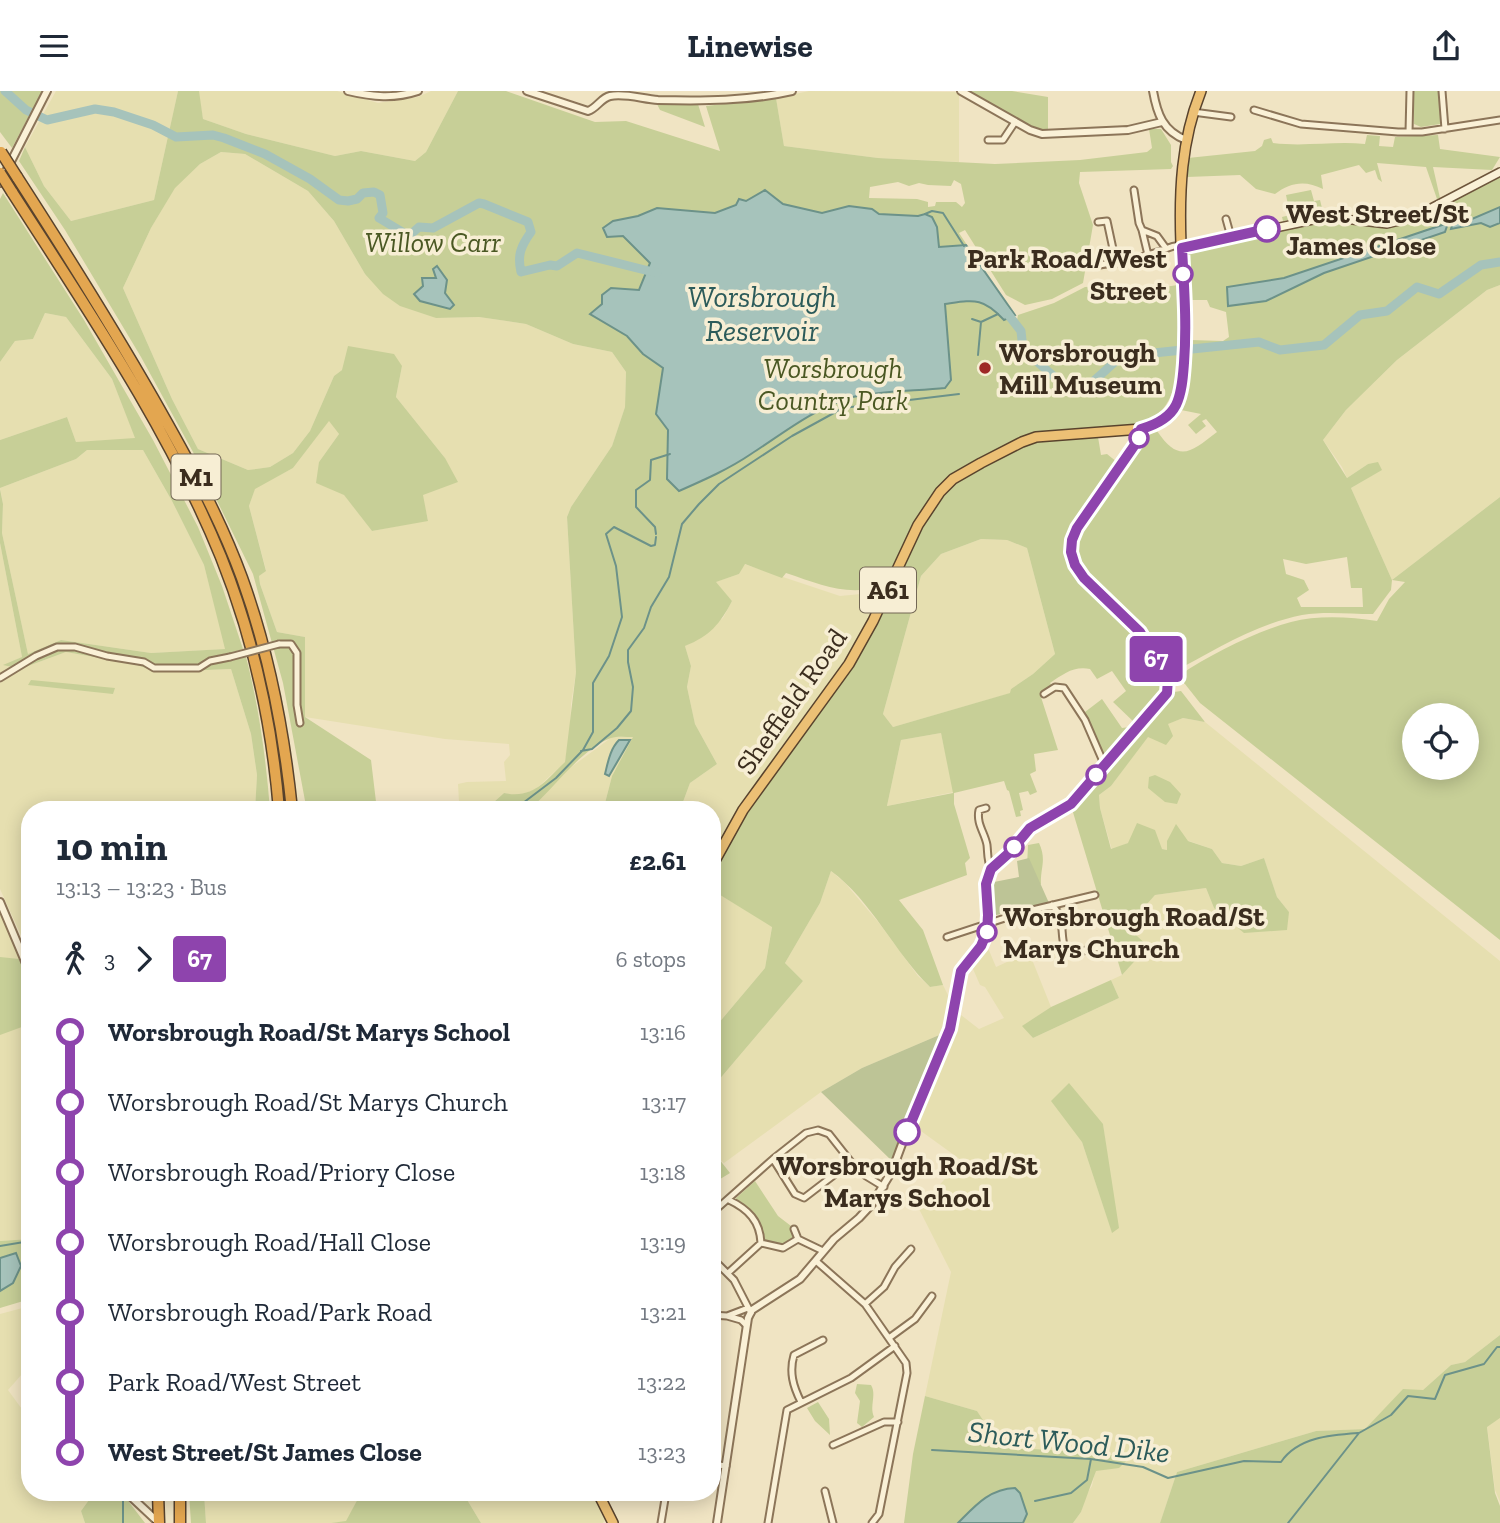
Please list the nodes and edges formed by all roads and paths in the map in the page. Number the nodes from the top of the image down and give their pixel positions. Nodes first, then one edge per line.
1 (47, 91) edge
2 (348, 91) edge
3 (418, 91) edge
4 (527, 91) edge
5 (792, 91) edge
6 (961, 91) edge
7 (1153, 91) edge
8 (1201, 91) edge
9 (1410, 91) edge
10 (1442, 91) edge
11 (1254, 110) dead end
12 (1194, 112) junction
13 (1231, 117) dead end
14 (1500, 120) edge
15 (1015, 122) junction
16 (1162, 122) junction
17 (1445, 129) junction
18 (1409, 132) junction
19 (988, 140) dead end
20 (1185, 140) junction
21 (0, 152) edge
22 (1500, 172) edge
23 (0, 173) edge
24 (0, 183) edge
25 (1134, 190) dead end
26 (1226, 219) dead end
27 (1098, 222) dead end
28 (1142, 230) junction
29 (1231, 237) junction
30 (1182, 246) junction
31 (1165, 247) junction
32 (1148, 255) junction
33 (1116, 263) junction
34 (1093, 266) dead end
35 (1141, 429) junction
36 (0, 678) edge
37 (1044, 694) dead end
38 (300, 723) dead end
39 (1105, 766) junction
40 (278, 801) edge
41 (291, 801) edge
42 (986, 808) dead end
43 (993, 837) dead end
44 (987, 845) junction
45 (721, 849) edge
46 (991, 869) junction
47 (1095, 895) dead end
48 (0, 902) edge
49 (1052, 905) junction
50 (988, 924) junction
51 (947, 937) dead end
52 (1104, 946) dead end
53 (21, 952) edge
54 (773, 1160) junction
55 (851, 1162) junction
56 (884, 1187) junction
57 (729, 1200) junction
58 (721, 1206) edge
59 (793, 1229) dead end
60 (798, 1239) junction
61 (761, 1243) junction
62 (911, 1249) dead end
63 (823, 1251) junction
64 (816, 1261) junction
65 (721, 1266) edge
66 (728, 1273) junction
67 (932, 1296) dead end
68 (865, 1304) junction
69 (750, 1310) junction
70 (721, 1316) edge
71 (727, 1316) junction
72 (746, 1325) junction
73 (889, 1338) junction
74 (823, 1340) dead end
75 (895, 1346) junction
76 (801, 1402) junction
77 (898, 1422) junction
78 (832, 1445) dead end
79 (721, 1465) edge
80 (726, 1466) junction
81 (825, 1491) dead end
82 (721, 1498) edge
83 (136, 1501) edge
84 (158, 1501) edge
85 (602, 1501) edge
86 (665, 1501) edge
87 (720, 1501) edge
88 (159, 1523) edge
89 (613, 1523) edge
90 (661, 1523) edge
91 (717, 1523) edge
92 (768, 1523) edge
93 (833, 1523) edge
94 (872, 1523) edge

1 - 24 street
2 - 3 street
4 - 5 street
6 - 15 street
7 - 16 street
8 - 12 highway, A61
9 - 18 street
10 - 17 street
11 - 18 street
12 - 13 street
12 - 20 highway, A61
14 - 17 street
15 - 16 street
15 - 19 street
16 - 20 street
17 - 18 street
20 - 30 highway, A61
21 - 41 highway, M1, bridge
22 - 29 main road
23 - 40 highway, M1, bridge
25 - 28 street
26 - 29 street
27 - 33 street
28 - 31 street
28 - 32 street
29 - 30 main road
30 - 31 street
30 - 35 highway, A61
31 - 32 street
32 - 33 street
33 - 34 street
35 - 39 street
35 - 45 highway, Sheffield Road / A61
36 - 38 street, bridge
37 - 39 street
39 - 46 street
42 - 44 street
43 - 44 street
44 - 46 street
46 - 50 street
47 - 49 street
48 - 53 street
49 - 50 street
49 - 52 street
50 - 51 street
50 - 56 street
54 - 55 street
54 - 55 street
54 - 57 street
55 - 56 street
56 - 63 street
57 - 58 street
57 - 61 street
59 - 60 street
60 - 61 street
60 - 63 street
61 - 66 street
62 - 68 street
63 - 64 street
64 - 68 street
64 - 69 street
65 - 66 street
66 - 69 street
67 - 73 street
68 - 73 street
69 - 71 street
69 - 72 street
70 - 71 street
71 - 72 street
72 - 80 street
73 - 75 street
74 - 76 street
75 - 76 street
75 - 77 street
76 - 92 street
77 - 78 street
77 - 94 street
79 - 80 street
80 - 82 street
81 - 93 street
83 - 88 street
84 - 88 highway
85 - 89 highway
86 - 90 street
87 - 91 street

